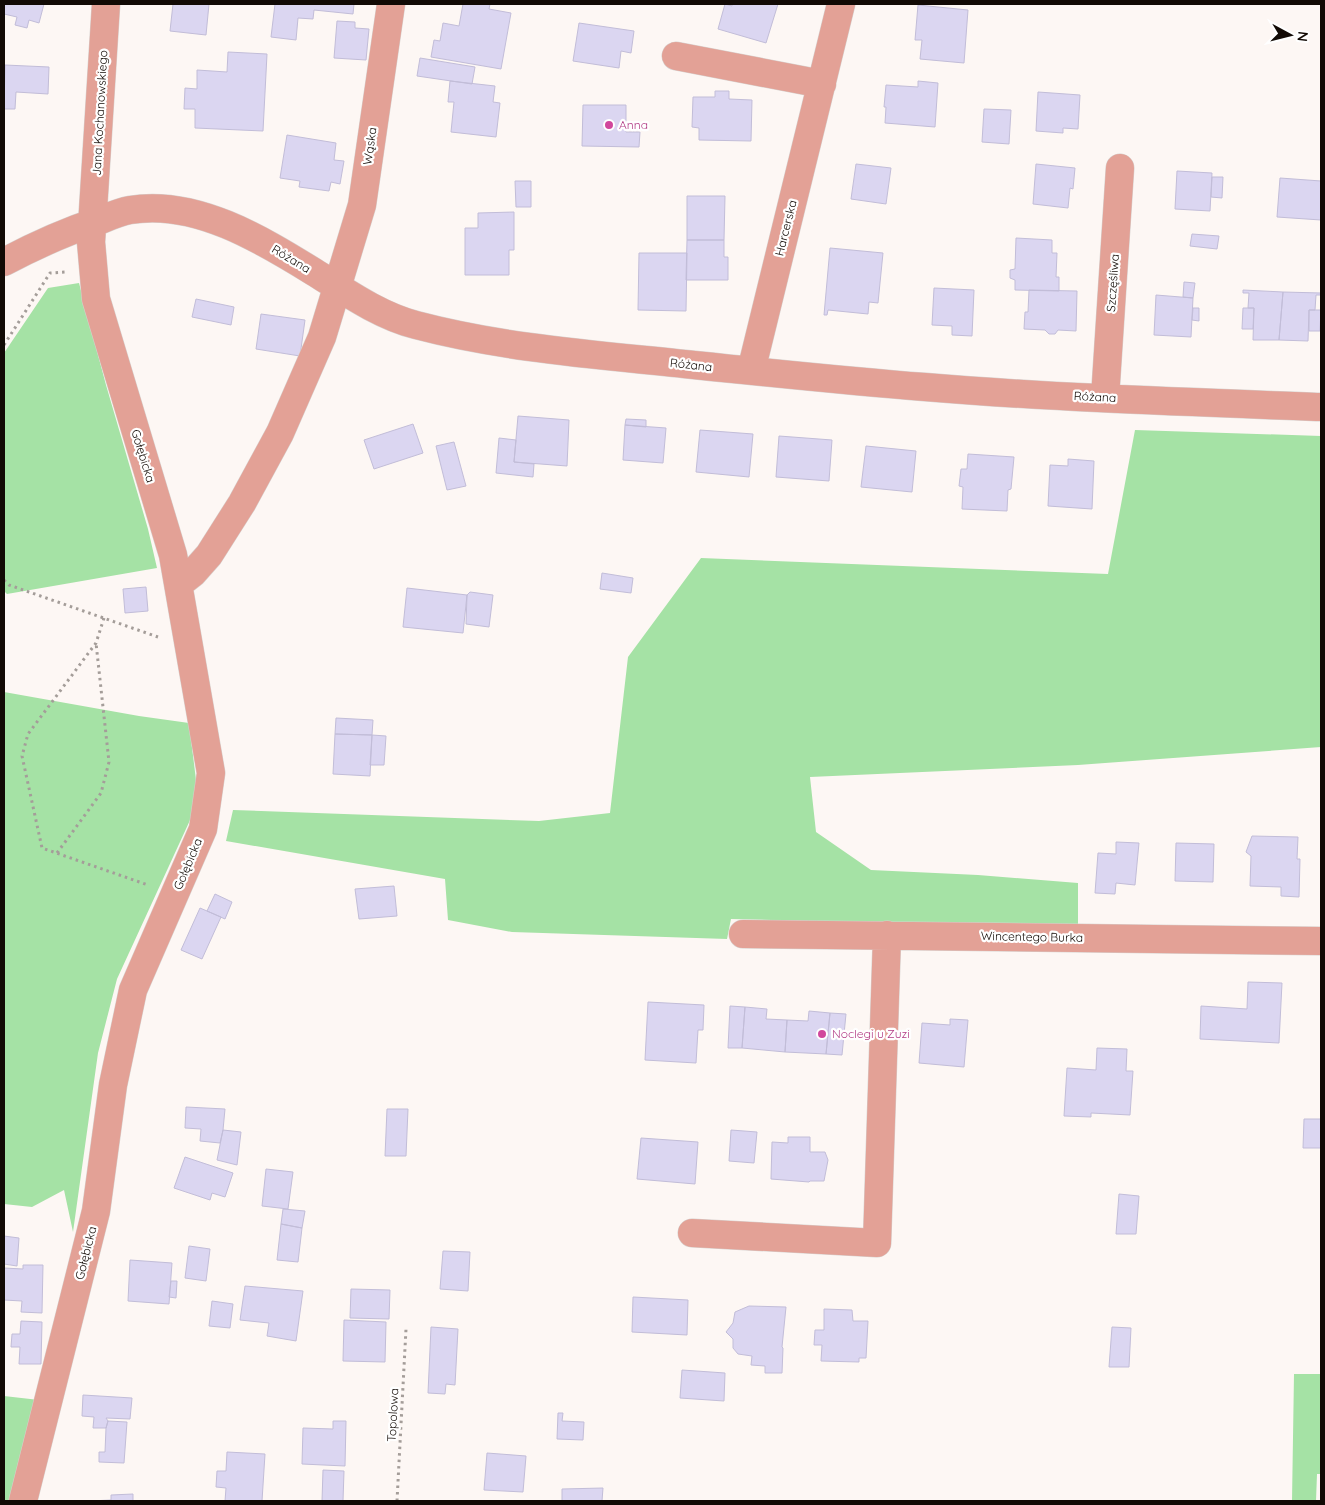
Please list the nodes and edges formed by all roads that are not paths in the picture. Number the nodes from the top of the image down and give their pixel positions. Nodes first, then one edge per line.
1 (106, 4) edge
2 (391, 4) edge
3 (841, 4) edge
4 (676, 56) dead end
5 (822, 84) junction
6 (1120, 168) dead end
7 (93, 222) junction
8 (4, 262) edge
9 (337, 286) junction
10 (752, 371) junction
11 (1105, 398) junction
12 (1321, 407) edge
13 (179, 584) junction
14 (743, 934) dead end
15 (887, 935) junction
16 (1321, 941) edge
17 (692, 1233) dead end
18 (24, 1501) edge

1 - 7 street, Jana Kochanowskiego
2 - 9 street, Wąska
3 - 5 street, Harcerska
4 - 5 street
5 - 10 street, Harcerska
6 - 11 street, Szczęśliwa
7 - 8 street, Różana
7 - 9 street, Różana
7 - 13 street, Gołębicka
9 - 10 street, Różana
9 - 13 street, Wąska
10 - 11 street, Różana
11 - 12 street, Różana
13 - 18 street, Gołębicka
14 - 15 street, Wincentego Burka
15 - 16 street, Wincentego Burka
15 - 17 street

